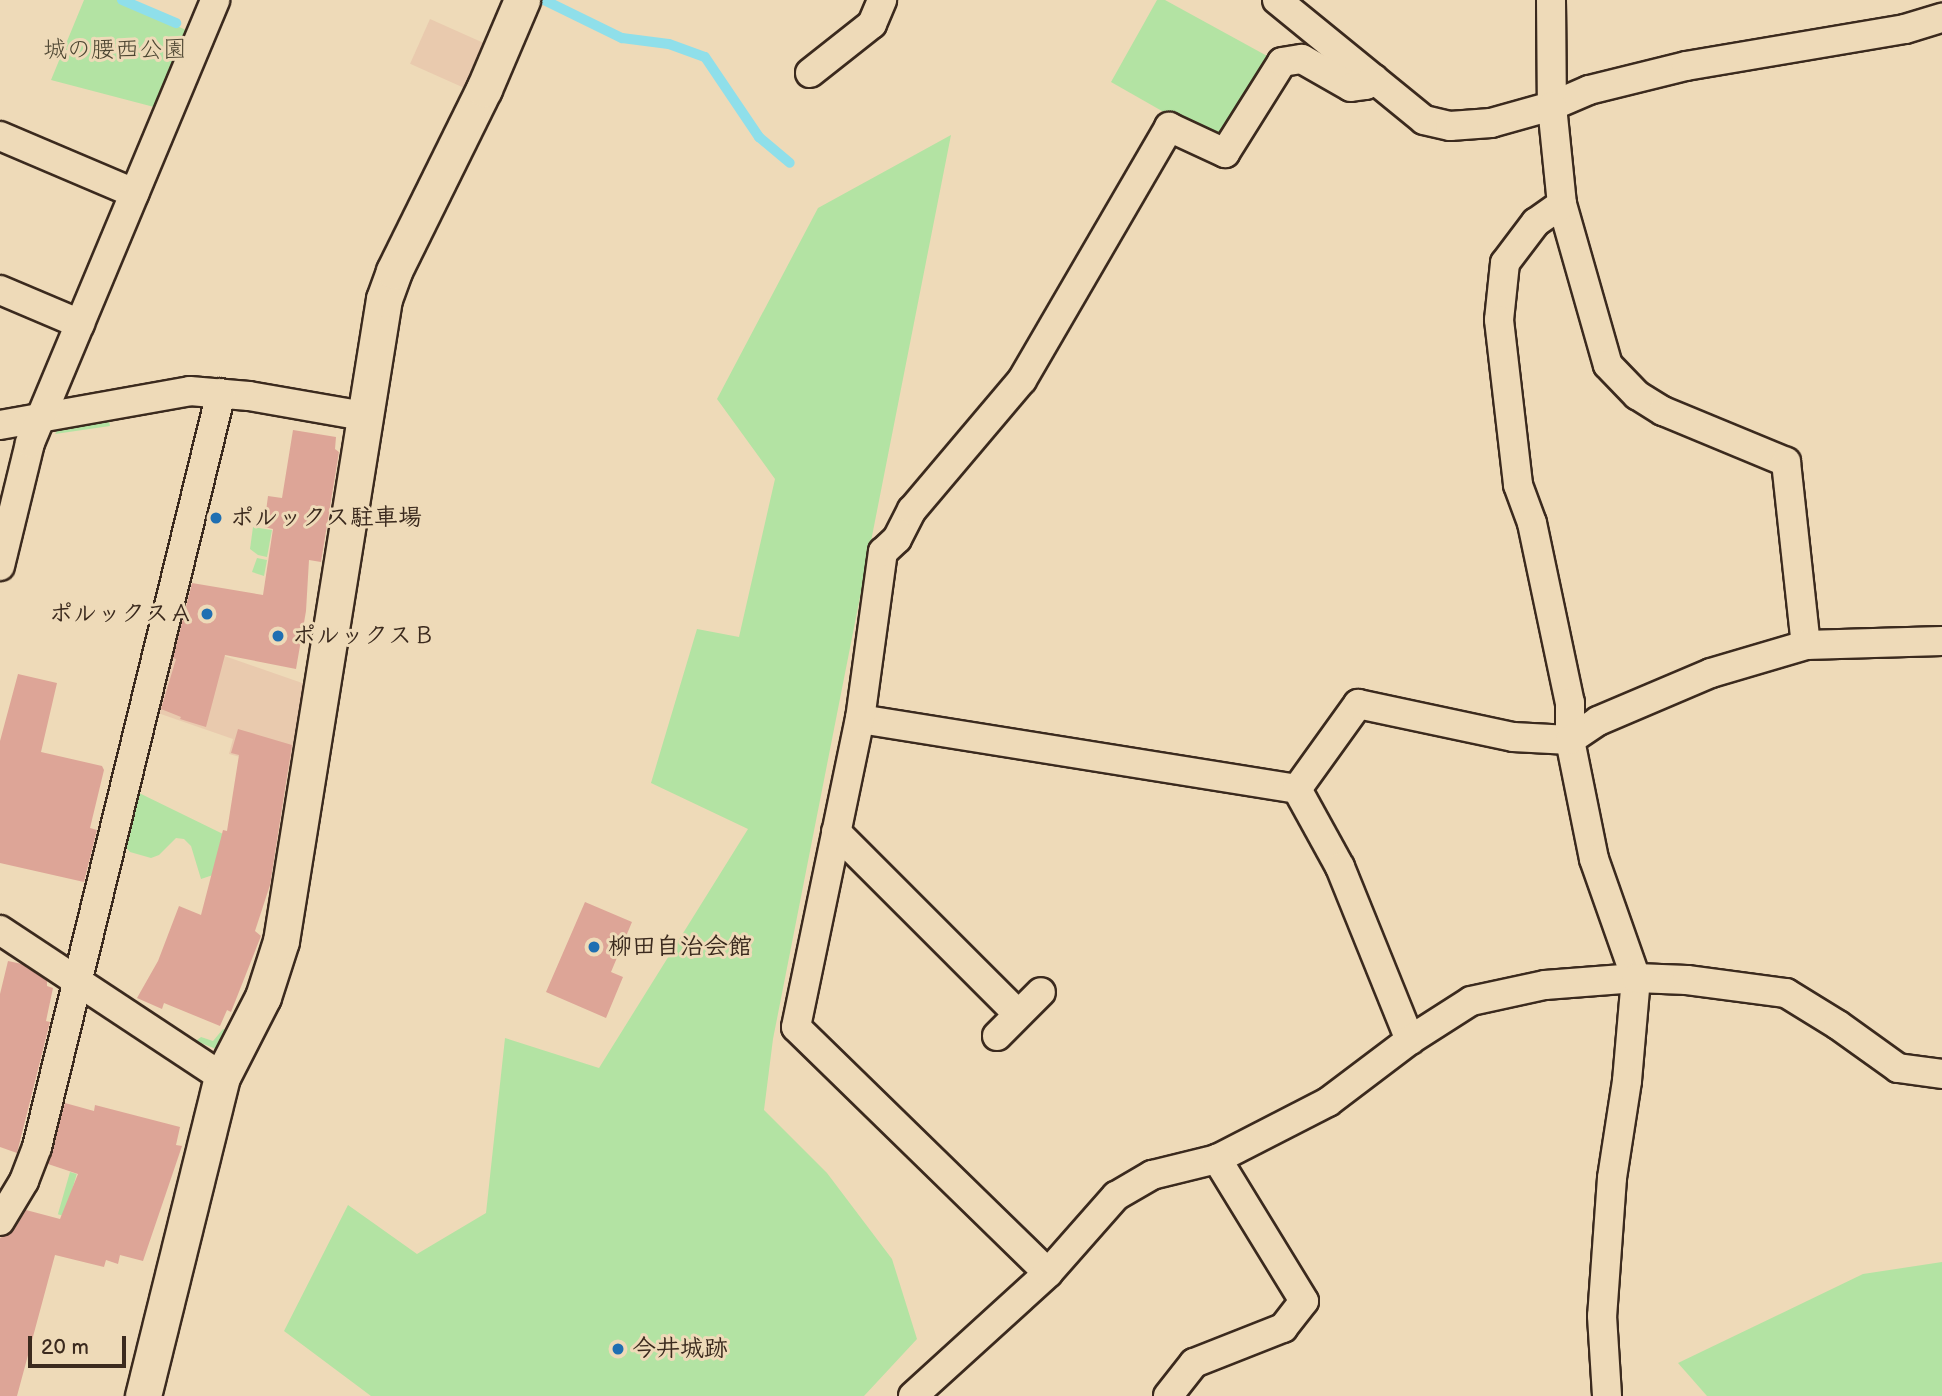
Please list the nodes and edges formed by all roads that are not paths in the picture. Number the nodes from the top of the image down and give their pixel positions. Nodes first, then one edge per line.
1 (215, 0) edge
2 (522, 0) edge
3 (882, 0) edge
4 (1277, 0) edge
5 (1551, 0) edge
6 (1942, 18) edge
7 (810, 73) dead end
8 (1374, 79) junction
9 (1552, 106) junction
10 (0, 136) edge
11 (134, 193) junction
12 (1562, 204) junction
13 (0, 290) edge
14 (80, 324) junction
15 (221, 393) junction
16 (365, 416) junction
17 (42, 417) junction
18 (0, 425) edge
19 (0, 566) edge
20 (1942, 641) edge
21 (1806, 645) junction
22 (860, 719) junction
23 (1570, 740) junction
24 (1297, 789) junction
25 (836, 832) junction
26 (0, 930) edge
27 (1636, 978) junction
28 (78, 982) junction
29 (1041, 992) dead end
30 (1017, 1013) junction
31 (997, 1036) dead end
32 (1410, 1040) junction
33 (1942, 1074) edge
34 (222, 1077) junction
35 (1217, 1158) junction
36 (0, 1221) edge
37 (1048, 1273) junction
38 (143, 1396) edge
39 (913, 1396) edge
40 (1168, 1396) edge
41 (1607, 1396) edge

1 - 11 street
2 - 16 street
3 - 7 street
4 - 8 street
5 - 9 street
6 - 9 street
8 - 9 street
8 - 22 street
9 - 12 street
10 - 11 street
11 - 14 street
12 - 21 street
12 - 23 street
13 - 14 street
14 - 17 street
15 - 16 street
15 - 17 street
15 - 28 street
16 - 34 street
17 - 18 street
17 - 19 street
20 - 21 street
21 - 23 street
22 - 24 street
22 - 25 street
23 - 24 street
23 - 27 street
24 - 32 street
25 - 30 street
25 - 37 street
26 - 28 street
27 - 32 street
27 - 33 street
27 - 41 street
28 - 34 street
28 - 36 street
29 - 30 street
30 - 31 street
32 - 35 street
34 - 38 street
35 - 37 street
35 - 40 street
37 - 39 street

